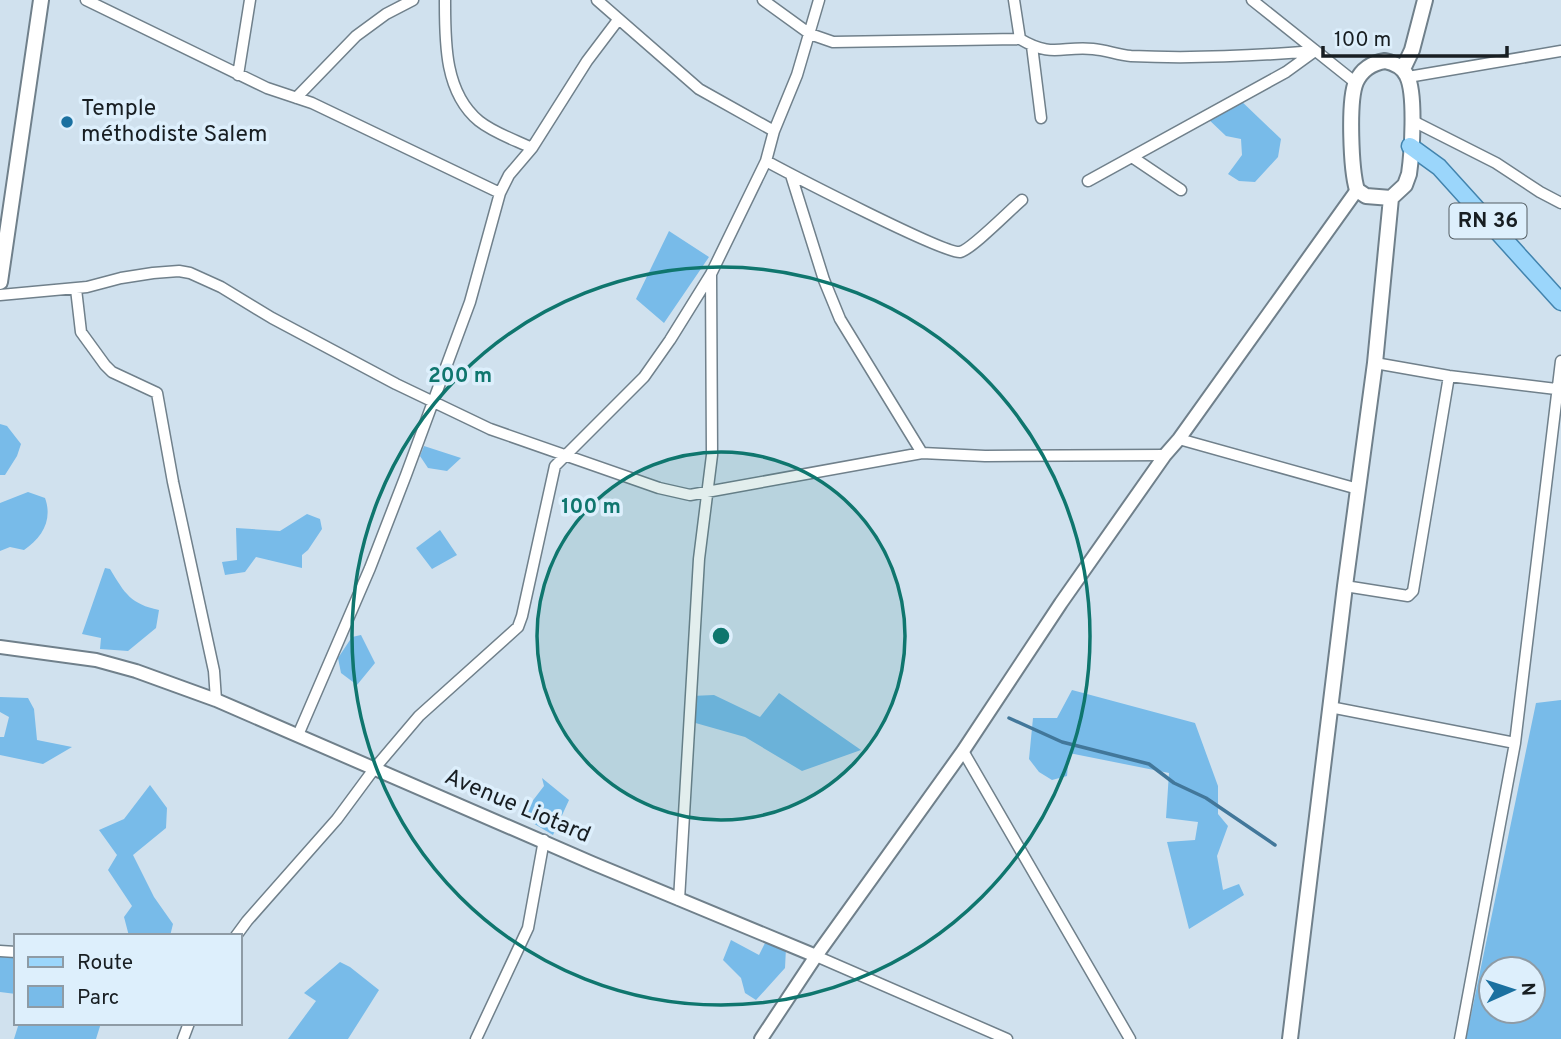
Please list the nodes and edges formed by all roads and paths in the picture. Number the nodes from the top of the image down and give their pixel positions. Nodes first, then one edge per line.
1 (41, 0) edge
2 (86, 0) edge
3 (250, 0) edge
4 (413, 0) edge
5 (446, 0) edge
6 (597, 0) edge
7 (763, 0) edge
8 (819, 0) edge
9 (1014, 0) edge
10 (1252, 0) edge
11 (1425, 0) edge
12 (618, 20) junction
13 (810, 34) junction
14 (1020, 39) junction
15 (1032, 46) junction
16 (1315, 51) junction
17 (1561, 51) edge
18 (1405, 73) junction
19 (238, 75) junction
20 (1356, 83) junction
21 (296, 98) junction
22 (1041, 118) dead end
23 (1411, 120) junction
24 (774, 131) junction
25 (1410, 146) junction
26 (532, 148) junction
27 (1132, 158) junction
28 (766, 161) junction
29 (791, 175) junction
30 (1088, 181) dead end
31 (1181, 190) dead end
32 (1357, 190) junction
33 (500, 193) junction
34 (1391, 198) junction
35 (1022, 200) dead end
36 (1561, 203) edge
37 (711, 274) junction
38 (0, 282) edge
39 (76, 289) junction
40 (0, 295) edge
41 (1561, 302) edge
42 (1561, 361) edge
43 (1375, 363) junction
44 (1449, 376) junction
45 (1556, 389) junction
46 (432, 400) junction
47 (1179, 439) junction
48 (922, 453) junction
49 (567, 455) junction
50 (1165, 455) junction
51 (1358, 488) junction
52 (709, 491) junction
53 (1345, 586) junction
54 (0, 647) edge
55 (216, 699) junction
56 (1330, 707) junction
57 (298, 736) junction
58 (1515, 743) junction
59 (963, 751) junction
60 (374, 769) junction
61 (544, 841) junction
62 (679, 900) junction
63 (237, 934) edge
64 (816, 956) junction
65 (476, 1039) edge
66 (761, 1039) edge
67 (1007, 1039) edge
68 (1130, 1039) edge
69 (1290, 1039) edge
70 (1460, 1039) edge

1 - 38 main road
2 - 19 street
3 - 19 street
4 - 21 street
5 - 26 street
6 - 12 street
7 - 13 street
8 - 13 street
9 - 14 street
10 - 16 street
11 - 18 main road
12 - 24 street
12 - 26 street
13 - 14 street
13 - 24 street
14 - 15 street
15 - 16 street
15 - 22 street
16 - 20 street
16 - 27 street
17 - 18 street
18 - 20 main road
18 - 23 main road
19 - 21 street
20 - 32 main road
21 - 33 street
23 - 25 main road
23 - 36 street
24 - 28 street
25 - 34 main road
25 - 41 main road, RN 36
26 - 33 street
27 - 30 street
27 - 31 street
28 - 29 street
28 - 37 street
29 - 35 street
29 - 48 street
32 - 34 main road
32 - 47 street
33 - 46 street
34 - 43 main road
37 - 49 street
37 - 52 street
39 - 40 street
39 - 46 street
39 - 55 street
42 - 45 street
43 - 44 street
43 - 51 main road
44 - 45 street
44 - 53 street
45 - 58 street
46 - 49 street
46 - 57 street
47 - 50 street
47 - 51 street
48 - 50 street
48 - 52 street
49 - 52 street
49 - 60 street
50 - 59 street
51 - 53 main road
52 - 62 street
53 - 56 main road
54 - 55 street, Avenue Liotard
55 - 57 street, Avenue Liotard
56 - 58 street
56 - 69 main road
57 - 60 street, Avenue Liotard
58 - 70 street
59 - 64 street
59 - 68 street
60 - 61 street, Avenue Liotard
60 - 63 street
61 - 62 street, Avenue Liotard
61 - 65 street
62 - 64 street, Avenue Liotard
64 - 66 street
64 - 67 street, Avenue Liotard

